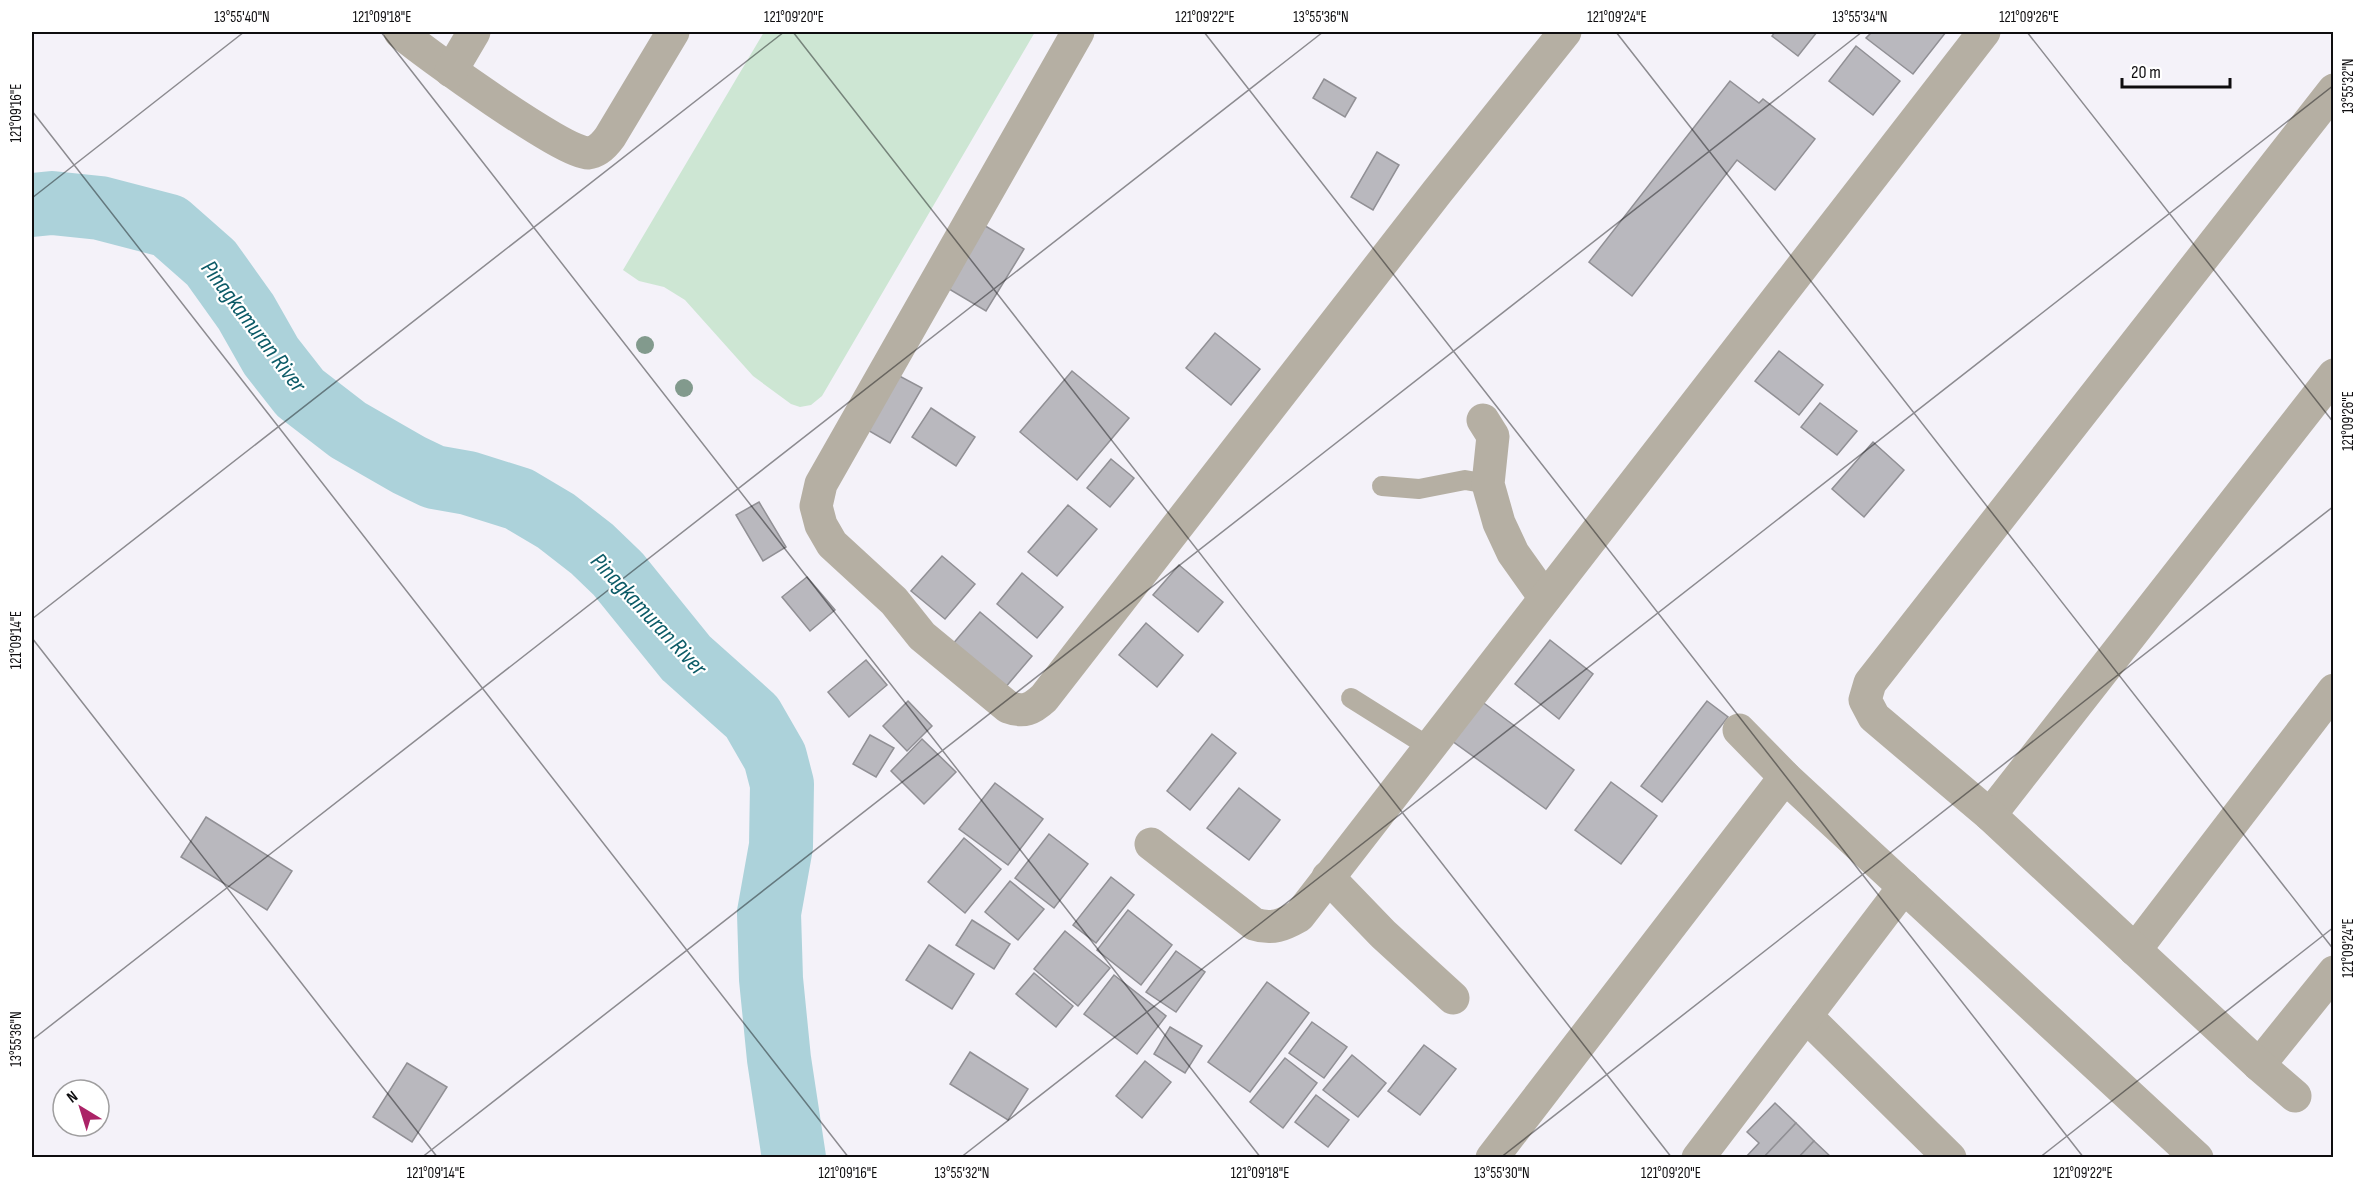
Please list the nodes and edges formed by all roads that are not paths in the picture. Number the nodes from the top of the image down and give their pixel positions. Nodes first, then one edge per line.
1 (400, 32) edge
2 (474, 32) edge
3 (673, 32) edge
4 (1078, 32) edge
5 (1565, 32) edge
6 (1984, 32) edge
7 (451, 71) junction
8 (2334, 90) edge
9 (2334, 375) edge
10 (1483, 420) dead end
11 (1488, 484) junction
12 (1382, 486) dead end
13 (1545, 598) junction
14 (2334, 690) edge
15 (1351, 698) dead end
16 (1739, 730) dead end
17 (1430, 747) junction
18 (1785, 777) junction
19 (1990, 815) junction
20 (1151, 844) dead end
21 (1328, 878) junction
22 (1904, 887) junction
23 (2135, 950) junction
24 (2334, 972) edge
25 (1453, 998) dead end
26 (1806, 1016) junction
27 (2259, 1065) junction
28 (2295, 1095) dead end
29 (1706, 1155) edge
30 (1492, 1158) edge
31 (1950, 1158) edge
32 (2197, 1158) edge

1 - 7 street
2 - 7 street
3 - 7 street
4 - 5 street
6 - 13 street
8 - 19 street
9 - 19 street
10 - 11 street
11 - 12 lane
11 - 13 street
13 - 17 street
14 - 23 street
15 - 17 lane
16 - 18 street
17 - 21 street
18 - 22 street
18 - 30 street
19 - 23 street
20 - 21 street
21 - 25 street
22 - 26 street
22 - 32 street
23 - 27 street
24 - 27 street
26 - 29 street
26 - 31 street
27 - 28 street

